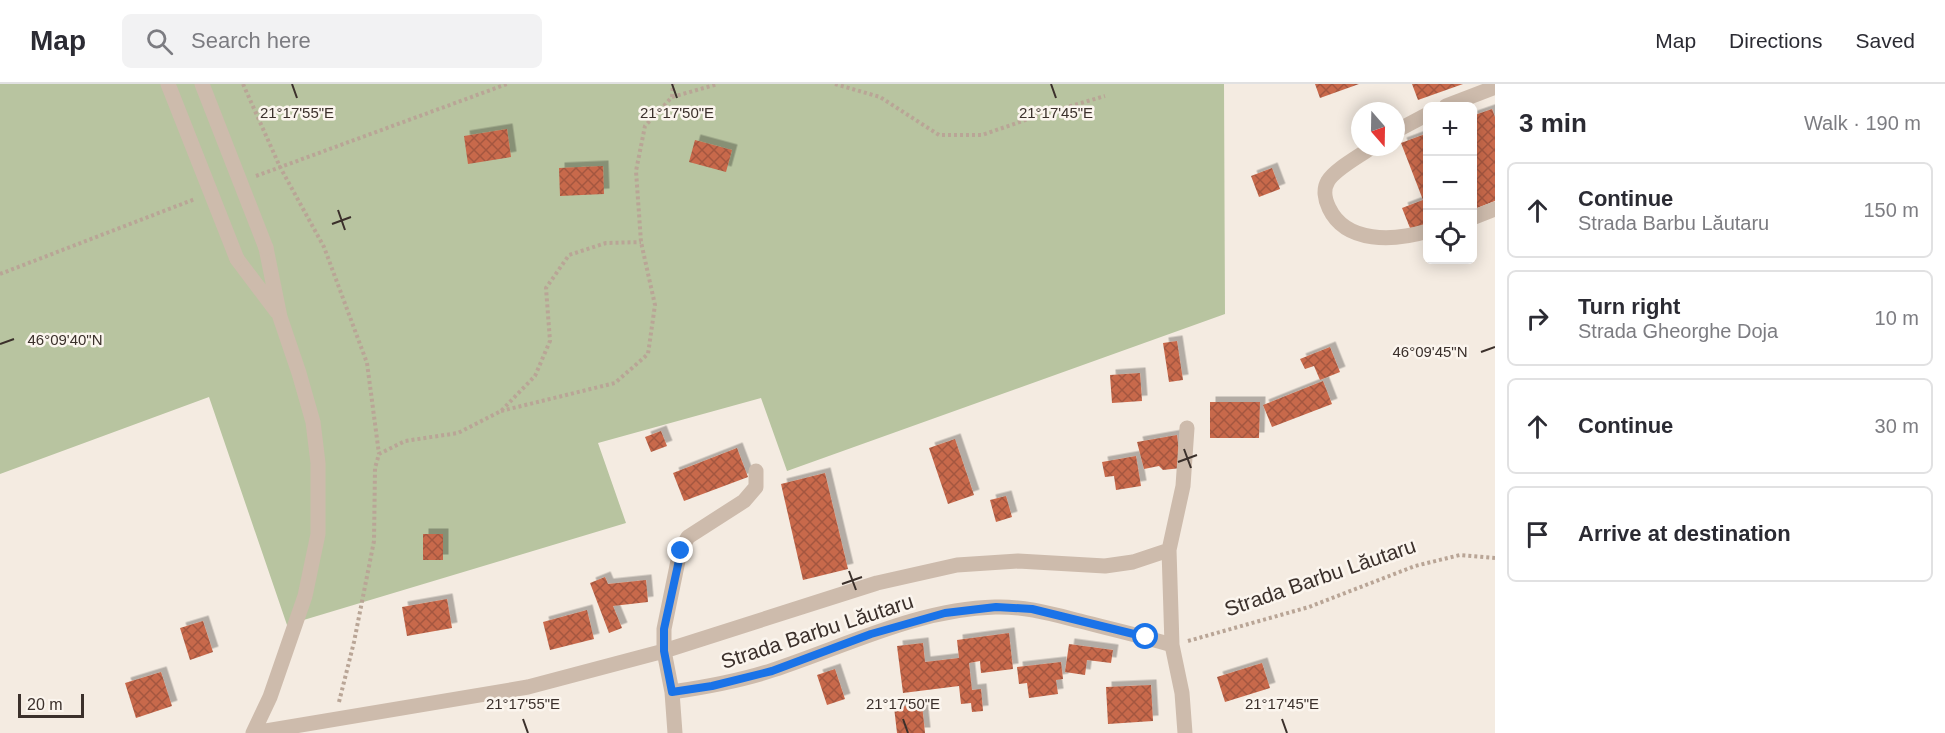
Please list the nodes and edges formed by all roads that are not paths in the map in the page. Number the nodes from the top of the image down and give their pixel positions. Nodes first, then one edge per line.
1 (168, 84) edge
2 (201, 84) edge
3 (1493, 87) edge
4 (1456, 102) edge
5 (1423, 117) edge
6 (1405, 126) edge
7 (1360, 156) edge
8 (1495, 209) edge
9 (1477, 216) edge
10 (1423, 232) edge
11 (280, 317) junction
12 (1187, 428) dead end
13 (756, 471) dead end
14 (1169, 550) junction
15 (1173, 645) junction
16 (664, 651) junction
17 (672, 692) junction
18 (253, 733) edge
19 (675, 733) edge
20 (1185, 733) edge

1 - 11 street, bridge
2 - 11 street, bridge
3 - 4 street
5 - 6 street
7 - 10 street
8 - 9 street
11 - 18 street
12 - 14 street
13 - 16 street
14 - 15 street
14 - 16 street
15 - 17 street, Strada Barbu Lăutaru
15 - 20 street
16 - 17 street
16 - 18 street
17 - 19 street

